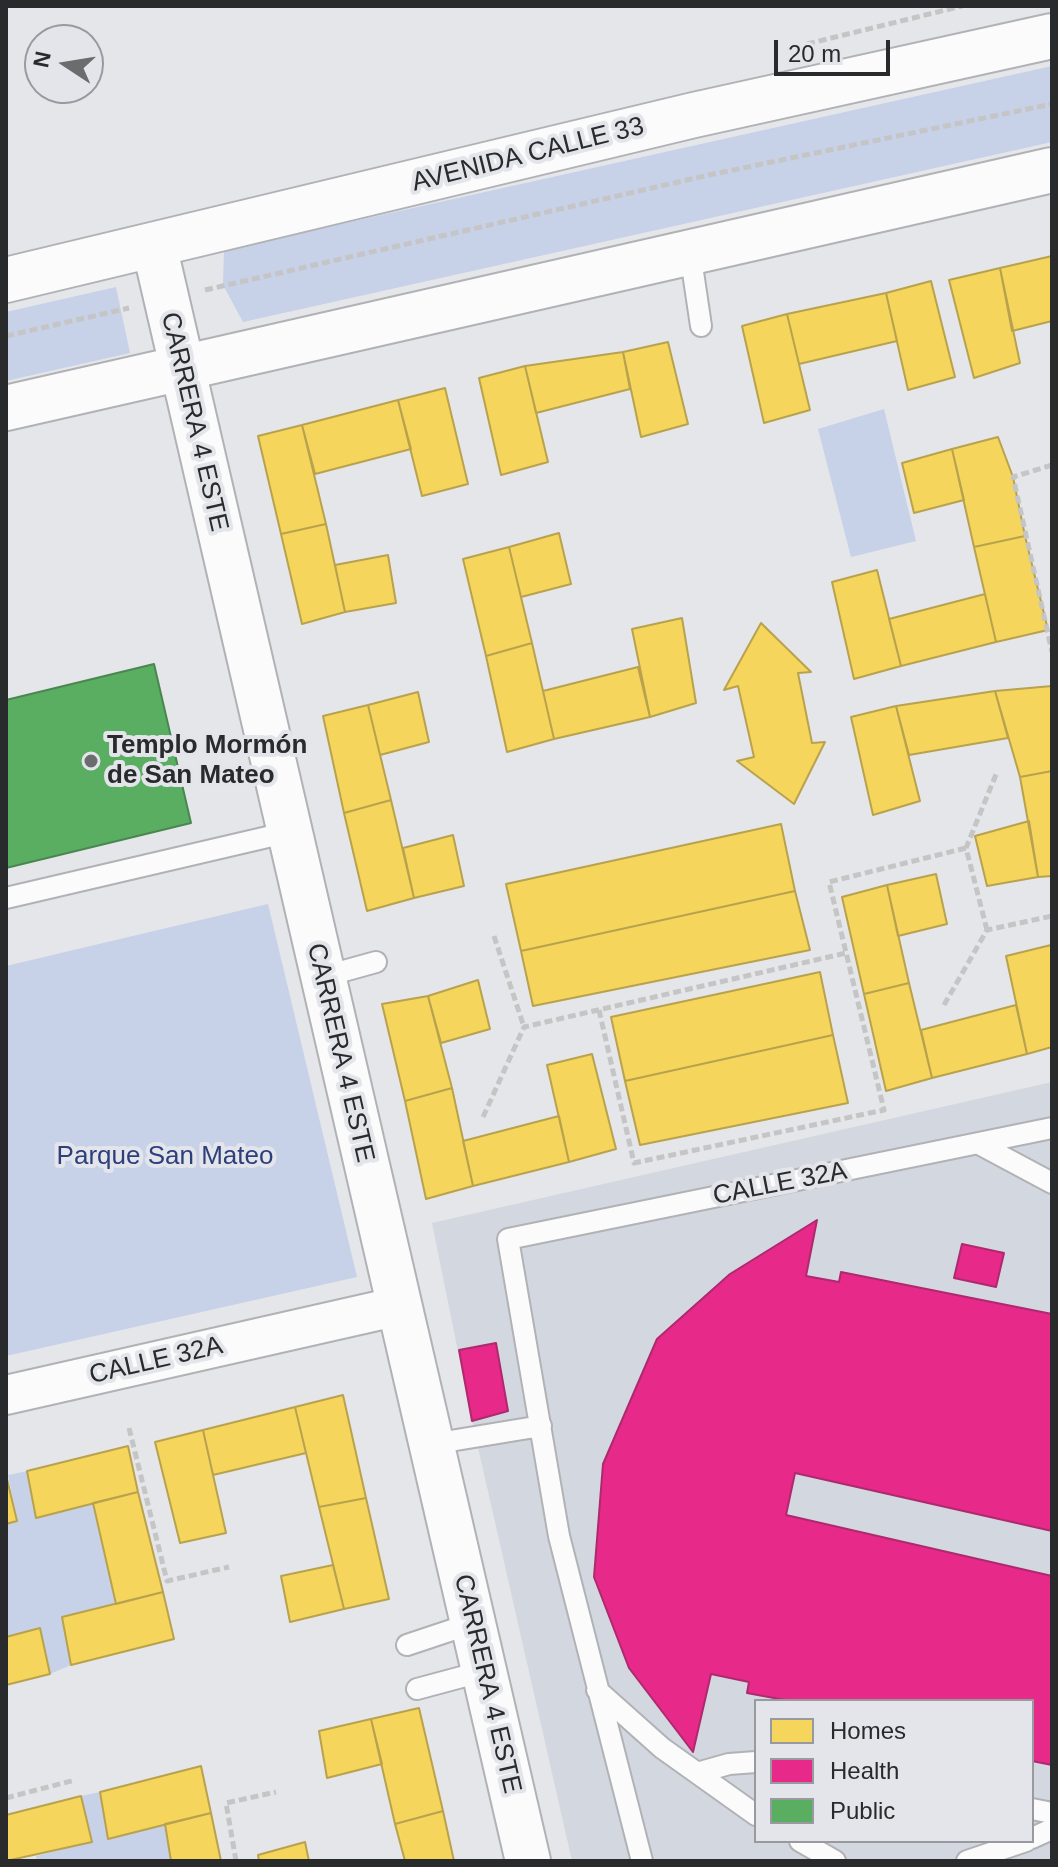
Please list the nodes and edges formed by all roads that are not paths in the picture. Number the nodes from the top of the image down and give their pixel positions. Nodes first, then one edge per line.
1 (1052, 36) edge
2 (1052, 170) edge
3 (154, 245) junction
4 (690, 252) junction
5 (6, 280) edge
6 (701, 326) dead end
7 (181, 367) junction
8 (6, 408) edge
9 (289, 832) junction
10 (6, 898) edge
11 (376, 962) dead end
12 (322, 977) junction
13 (1052, 1128) edge
14 (979, 1144) junction
15 (1052, 1183) edge
16 (399, 1306) junction
17 (6, 1395) edge
18 (541, 1426) junction
19 (432, 1444) junction
20 (473, 1623) junction
21 (407, 1645) dead end
22 (484, 1671) junction
23 (417, 1689) dead end
24 (597, 1690) junction
25 (754, 1762) edge
26 (697, 1773) junction
27 (754, 1814) edge
28 (804, 1843) edge
29 (1020, 1843) edge
30 (528, 1861) edge
31 (642, 1861) edge
32 (835, 1861) edge
33 (967, 1861) edge

1 - 3 street, AVENIDA CALLE 33
2 - 4 street
3 - 5 street, AVENIDA CALLE 33
3 - 7 street, CARRERA 4 ESTE
4 - 6 lane
4 - 7 street
7 - 8 street
7 - 9 street, CARRERA 4 ESTE
9 - 10 lane
9 - 12 street, CARRERA 4 ESTE
11 - 12 lane
12 - 16 street, CARRERA 4 ESTE
13 - 14 lane, CALLE 32A
14 - 15 lane
14 - 18 lane, CALLE 32A
16 - 17 street, CALLE 32A
16 - 19 street, CARRERA 4 ESTE
18 - 19 lane
18 - 24 lane
19 - 20 street, CARRERA 4 ESTE
20 - 21 lane
20 - 22 street, CARRERA 4 ESTE
22 - 23 lane
22 - 30 street, CARRERA 4 ESTE
24 - 26 lane
24 - 31 lane
25 - 26 lane
26 - 27 lane
28 - 32 lane
29 - 33 lane

